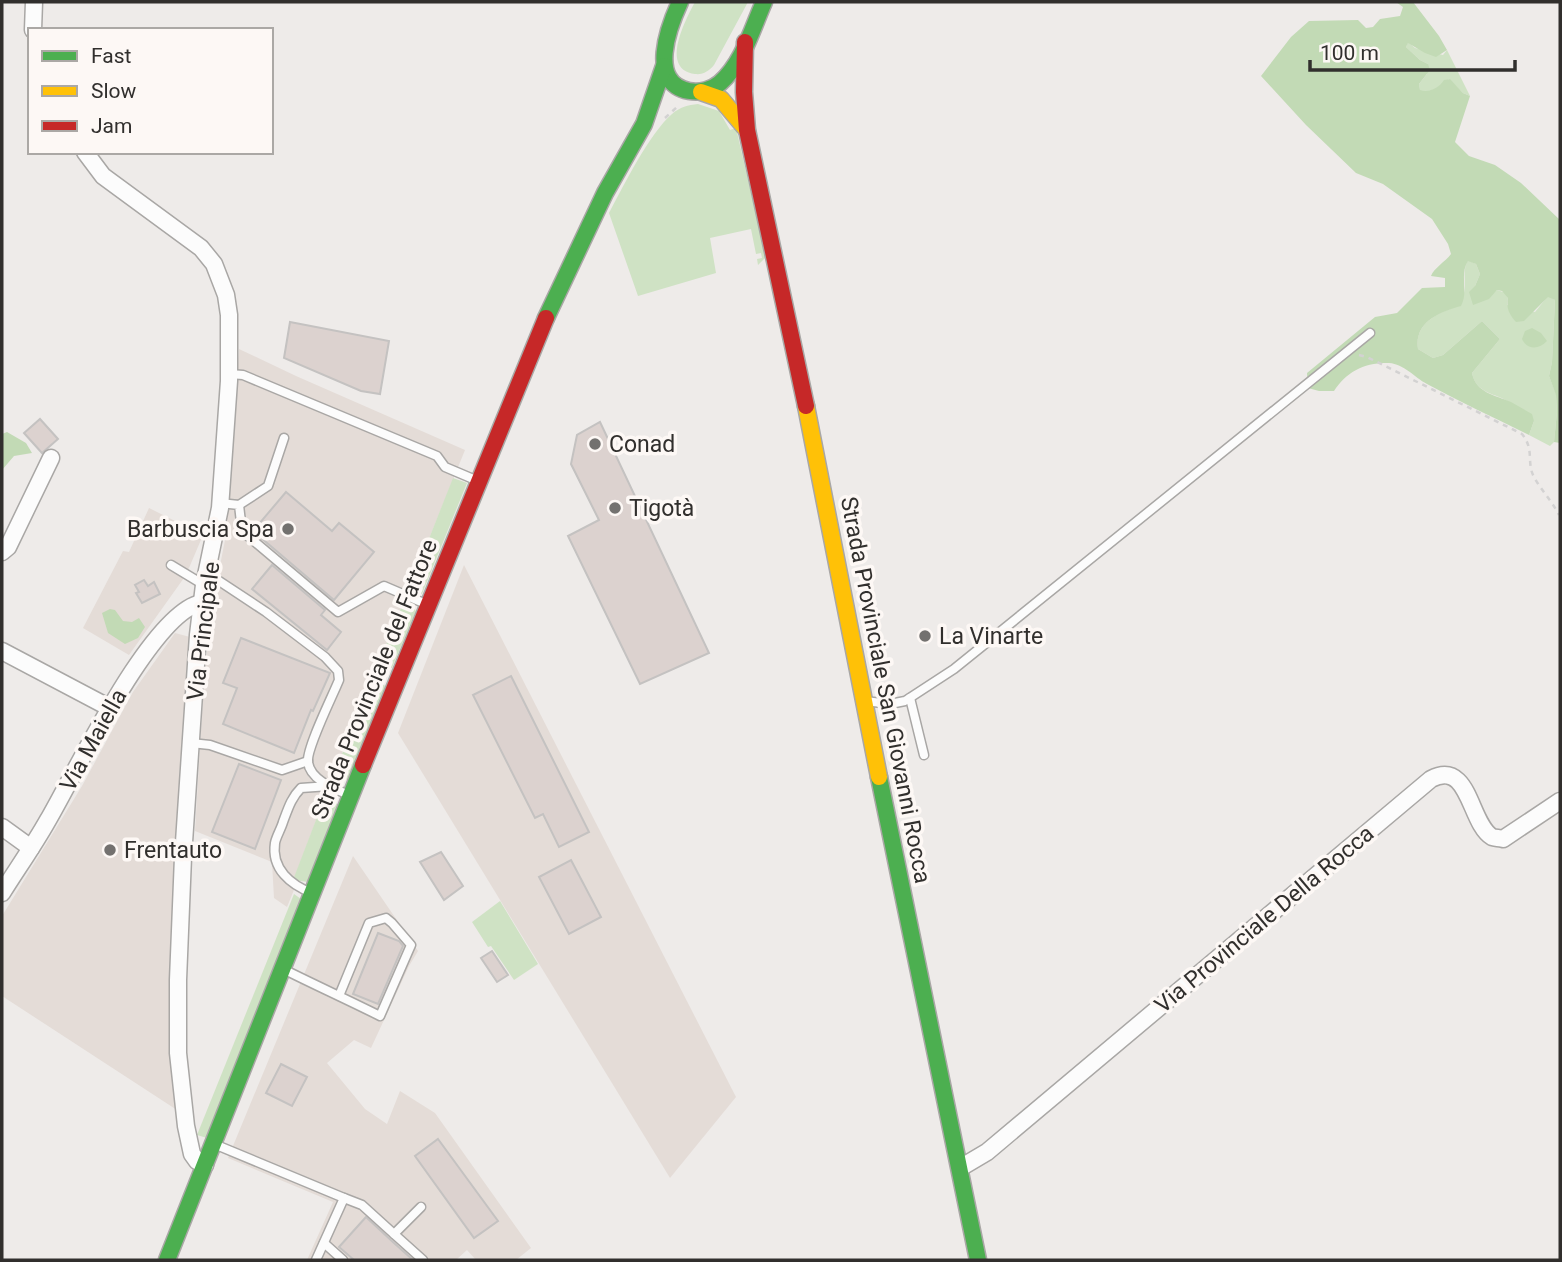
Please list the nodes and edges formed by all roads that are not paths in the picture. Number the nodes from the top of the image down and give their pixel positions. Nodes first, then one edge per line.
1 (34, 2) edge
2 (680, 2) edge
3 (764, 2) edge
4 (33, 28) edge
5 (745, 42) junction
6 (664, 66) junction
7 (691, 95) junction
8 (652, 125) junction
9 (747, 130) junction
10 (86, 154) edge
11 (1370, 333) dead end
12 (229, 374) junction
13 (284, 438) dead end
14 (51, 458) dead end
15 (479, 481) junction
16 (220, 503) junction
17 (239, 505) junction
18 (2, 552) edge
19 (171, 565) dead end
20 (205, 579) junction
21 (201, 603) junction
22 (428, 605) junction
23 (2, 651) edge
24 (910, 698) junction
25 (864, 700) junction
26 (110, 708) junction
27 (191, 743) junction
28 (924, 755) dead end
29 (308, 761) junction
30 (329, 786) junction
31 (352, 796) junction
32 (1560, 801) edge
33 (2, 827) edge
34 (31, 848) junction
35 (2, 894) edge
36 (313, 894) junction
37 (283, 969) junction
38 (339, 996) junction
39 (214, 1144) junction
40 (205, 1165) junction
41 (960, 1168) junction
42 (344, 1198) junction
43 (421, 1207) dead end
44 (394, 1234) junction
45 (324, 1243) junction
46 (167, 1260) edge
47 (316, 1260) edge
48 (344, 1260) edge
49 (423, 1260) edge
50 (978, 1260) edge

1 - 4 street
2 - 6 main road, Strada Provinciale del Fattore
3 - 5 main road, Strada Provinciale del Fattore
5 - 7 main road, Strada Provinciale del Fattore
5 - 9 main road, Strada Provinciale San Giovanni Rocca
6 - 7 main road, Strada Provinciale San Giovanni Rocca
6 - 8 main road, Strada Provinciale del Fattore
7 - 8 main road, Strada Provinciale del Fattore
7 - 9 main road, Strada Provinciale San Giovanni Rocca
8 - 15 main road, Strada Provinciale del Fattore
9 - 25 main road, Strada Provinciale San Giovanni Rocca
10 - 12 street, Via Principale
11 - 24 lane
12 - 15 lane
12 - 16 street, Via Principale
13 - 17 lane
14 - 18 street
15 - 22 main road, Strada Provinciale del Fattore
16 - 17 lane
16 - 20 street, Via Principale
17 - 22 lane
19 - 20 lane
20 - 21 street, Via Principale
20 - 29 lane
21 - 26 street, Via Maiella
21 - 27 street, Via Principale
22 - 31 main road, Strada Provinciale del Fattore
23 - 26 street
24 - 25 lane
24 - 28 lane
25 - 41 main road, Strada Provinciale San Giovanni Rocca
26 - 34 street, Via Maiella
27 - 29 lane
27 - 40 street, Via Principale
29 - 30 lane
30 - 31 lane
30 - 36 lane
31 - 36 main road, Strada Provinciale del Fattore
32 - 41 street, Via Provinciale Della Rocca
33 - 34 street
34 - 35 street, Via Maiella
36 - 37 main road, Strada Provinciale del Fattore
37 - 38 lane
37 - 39 main road, Strada Provinciale del Fattore
38 - 38 lane
39 - 40 main road, Strada Provinciale del Fattore
39 - 42 lane
40 - 46 main road, Strada Provinciale del Fattore
41 - 50 main road, Strada Provinciale San Giovanni Rocca
42 - 44 lane
42 - 45 lane
43 - 44 lane
44 - 49 lane
45 - 47 lane
45 - 48 lane

